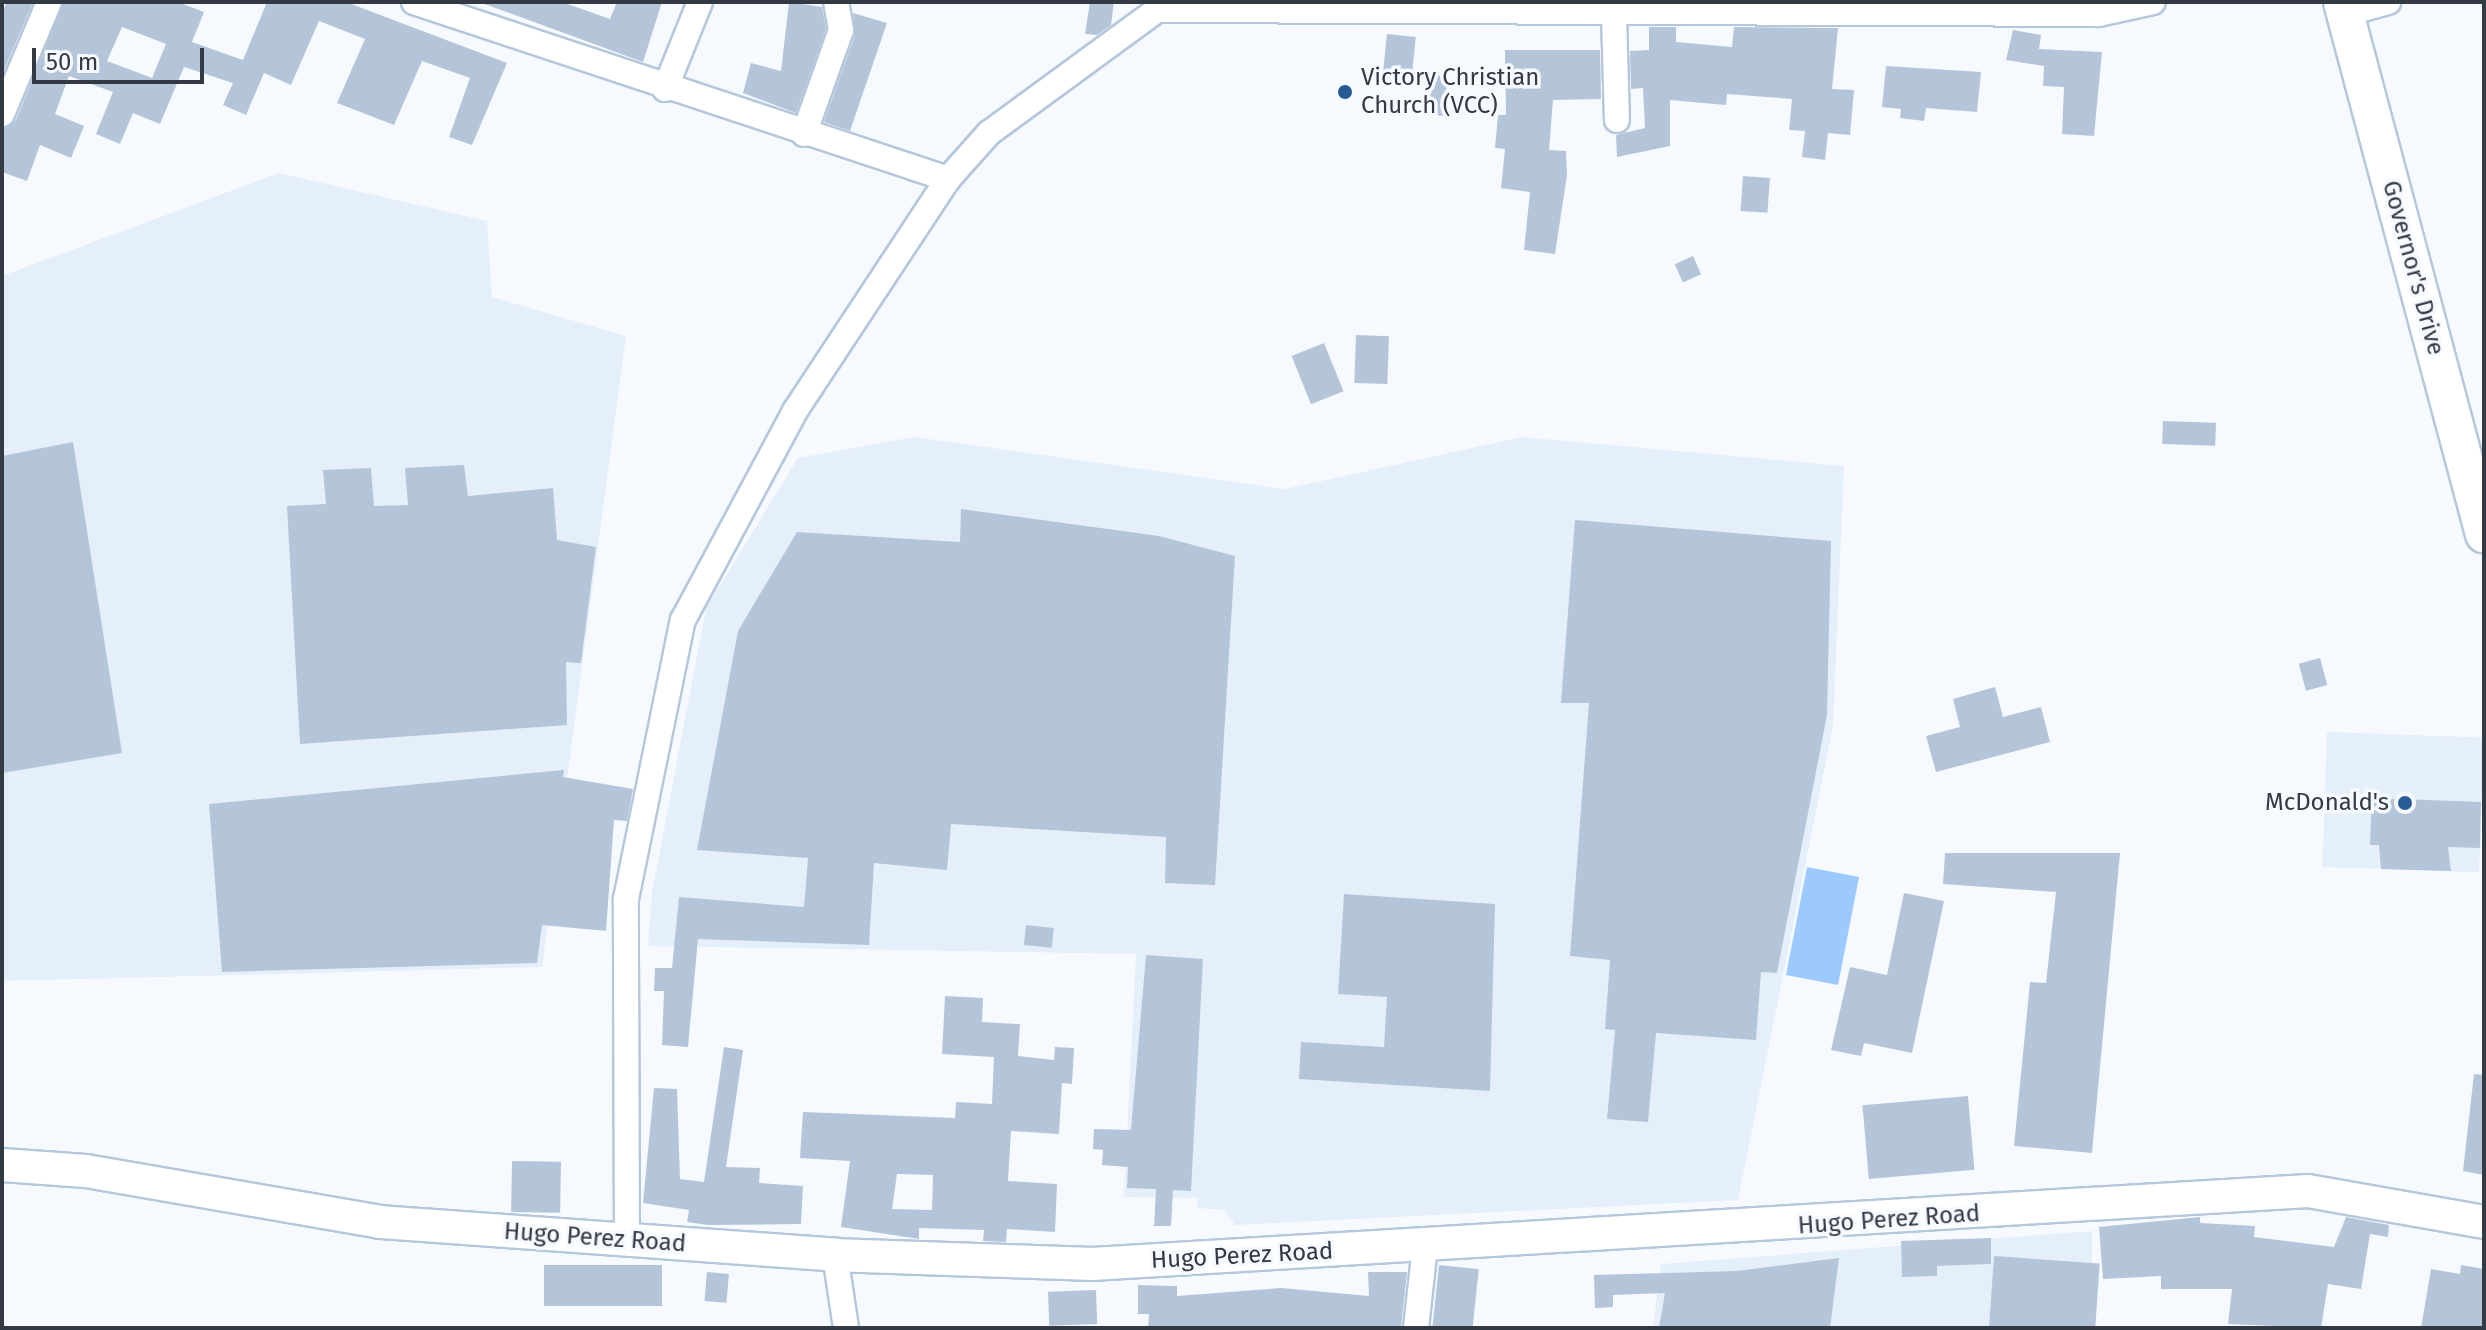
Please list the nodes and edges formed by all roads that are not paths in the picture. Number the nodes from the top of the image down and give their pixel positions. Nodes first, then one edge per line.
1 (49, 2) edge
2 (414, 2) edge
3 (700, 2) edge
4 (836, 2) edge
5 (2153, 2) edge
6 (2388, 2) edge
7 (1949, 7) edge
8 (2344, 8) edge
9 (475, 13) edge
10 (1132, 13) edge
11 (1614, 15) junction
12 (665, 89) junction
13 (2, 114) edge
14 (1617, 120) dead end
15 (804, 134) junction
16 (948, 179) junction
17 (2484, 534) edge
18 (2, 1165) edge
19 (2484, 1222) edge
20 (627, 1241) junction
21 (1425, 1246) junction
22 (835, 1255) junction
23 (846, 1328) edge
24 (1416, 1328) edge

1 - 13 street
2 - 9 street
3 - 12 street
4 - 15 street
5 - 7 street
6 - 8 street
7 - 11 street
8 - 17 main road, Governor's Drive
9 - 12 street
10 - 11 street
10 - 16 street
11 - 14 street
12 - 15 street
15 - 16 street
16 - 20 street
18 - 20 street, Hugo Perez Road
19 - 21 street, Hugo Perez Road
20 - 22 street, Hugo Perez Road
21 - 22 street, Hugo Perez Road
21 - 24 street
22 - 23 street

